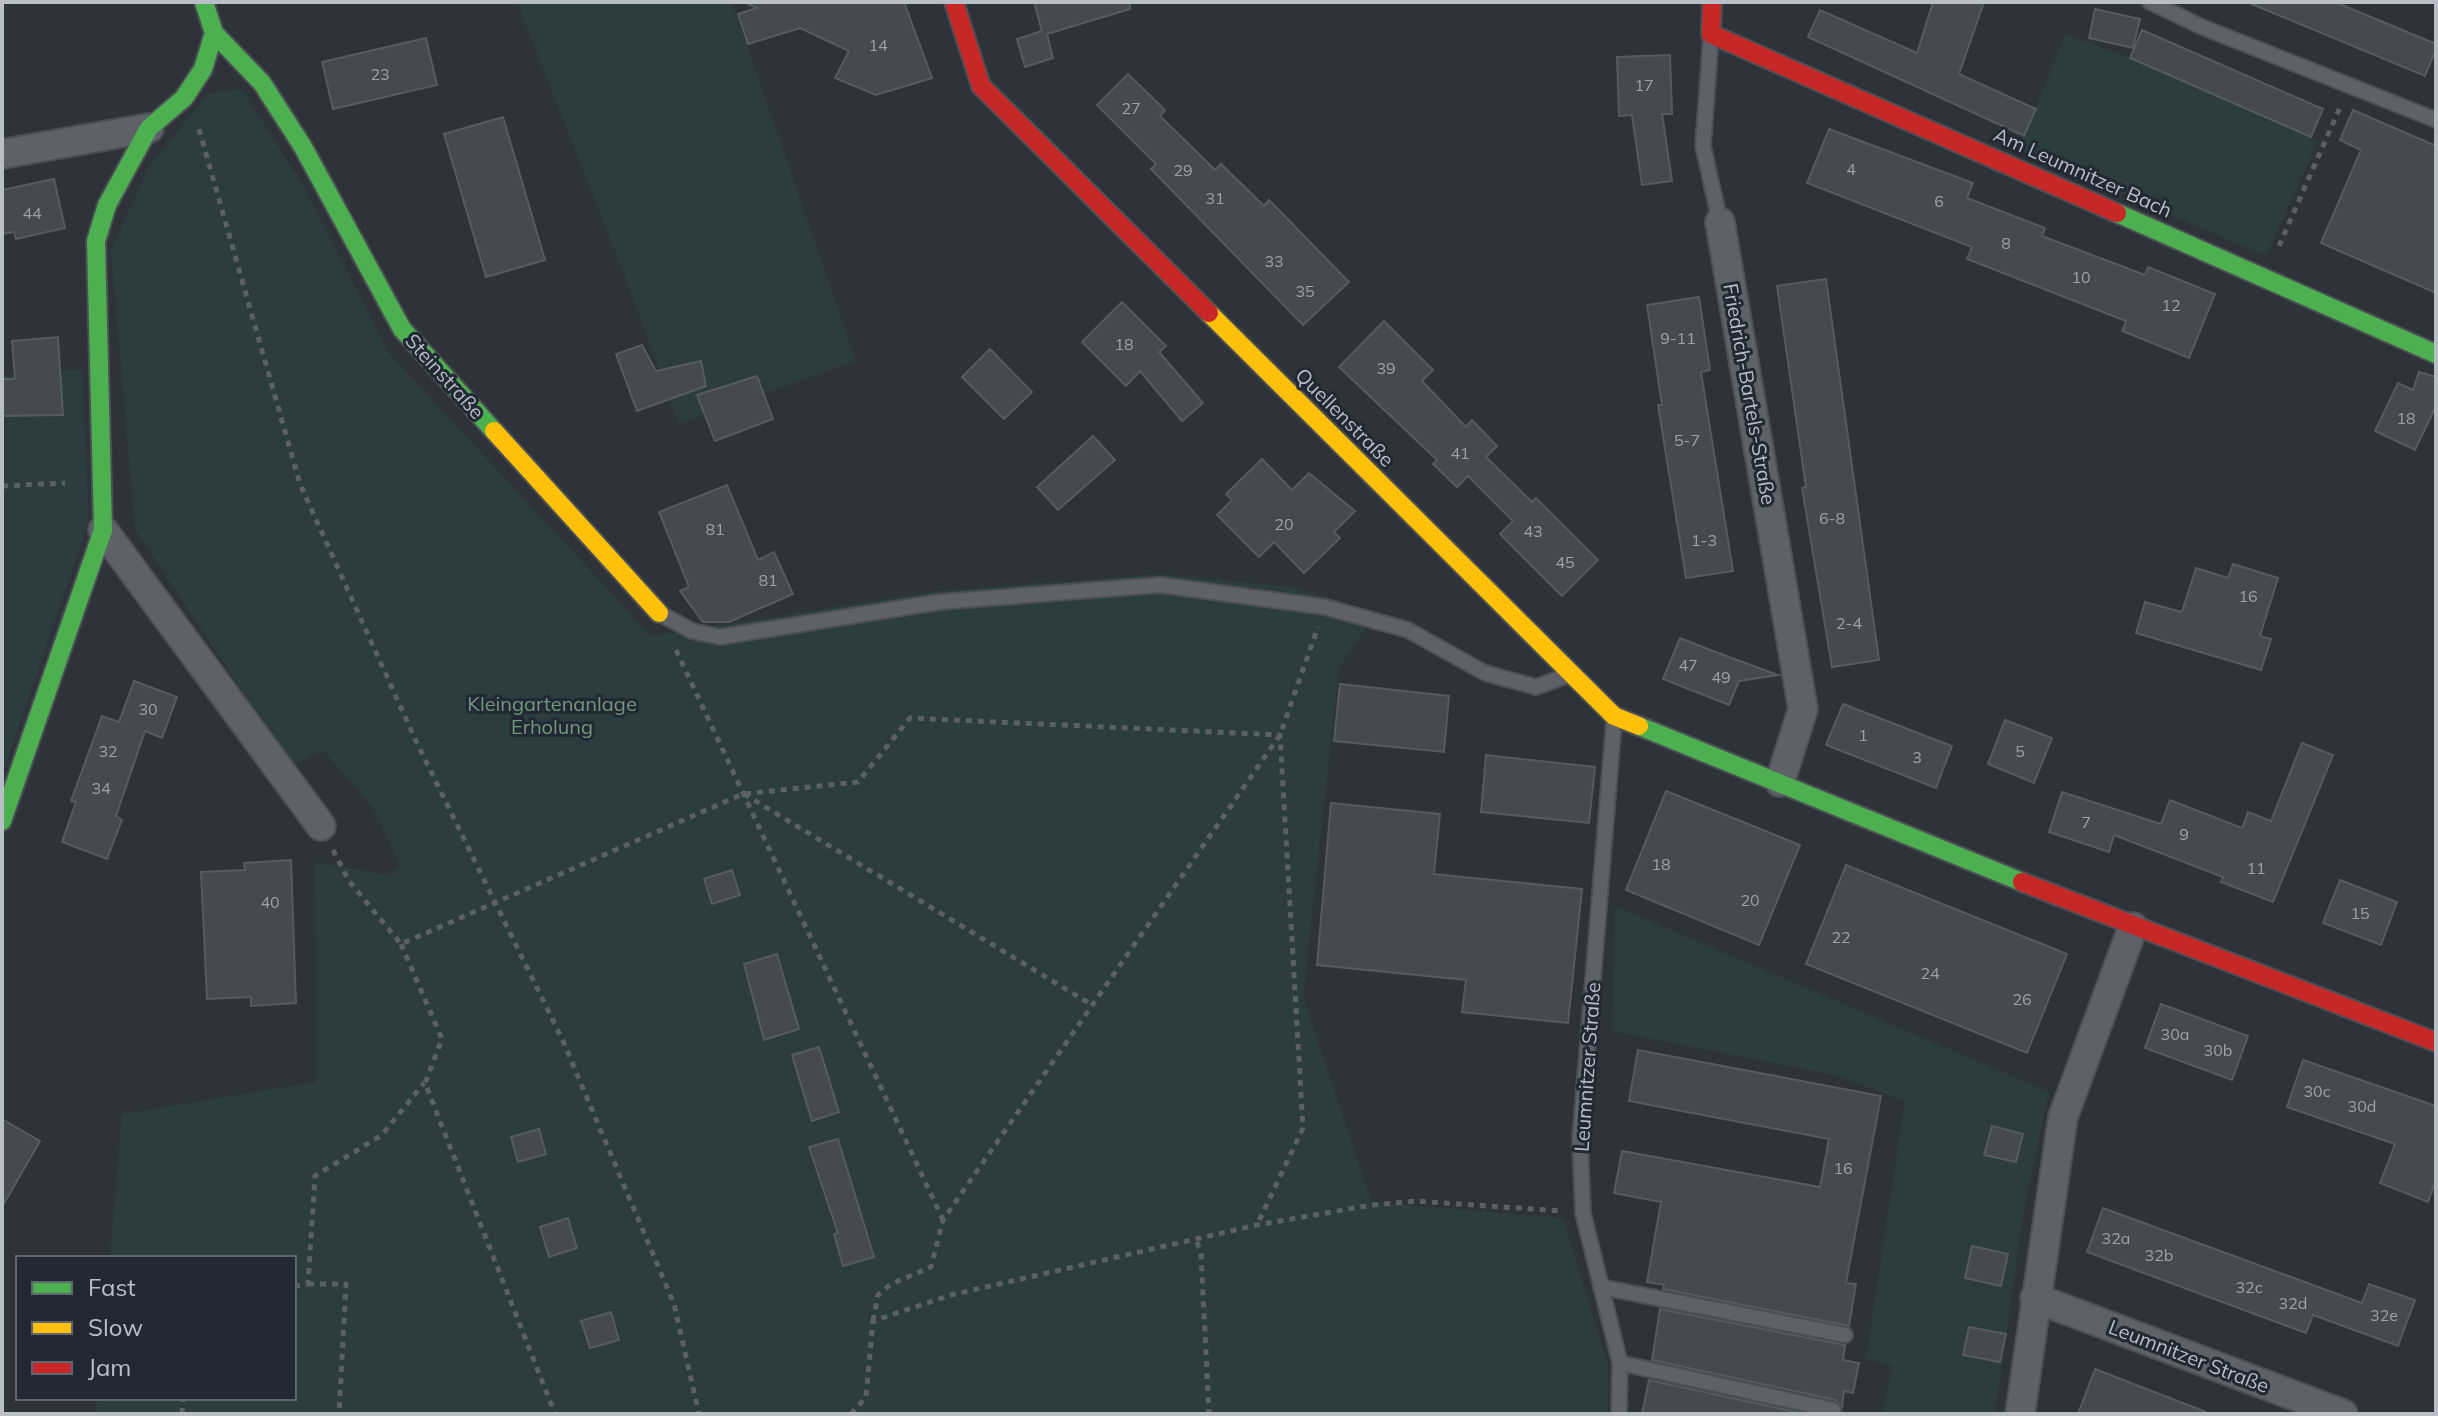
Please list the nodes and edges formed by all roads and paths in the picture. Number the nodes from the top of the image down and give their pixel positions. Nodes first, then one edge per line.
1 (204, 2) edge
2 (954, 2) edge
3 (1712, 2) edge
4 (2150, 2) edge
5 (214, 33) junction
6 (1711, 34) junction
7 (2350, 86) junction
8 (2436, 120) edge
9 (149, 128) junction
10 (205, 143) dead end
11 (2, 154) edge
12 (1720, 222) joint
13 (2266, 277) junction
14 (2436, 354) edge
15 (102, 481) junction
16 (2, 486) edge
17 (103, 530) junction
18 (1325, 607) junction
19 (659, 613) junction
20 (1572, 673) junction
21 (1614, 716) junction
22 (1280, 735) junction
23 (1780, 782) junction
24 (743, 794) junction
25 (2, 821) edge
26 (321, 826) joint
27 (496, 903) junction
28 (2133, 927) junction
29 (401, 944) junction
30 (1092, 1005) junction
31 (2436, 1042) edge
32 (425, 1083) junction
33 (1583, 1213) junction
34 (943, 1220) junction
35 (1257, 1225) junction
36 (1197, 1242) junction
37 (308, 1284) junction
38 (296, 1286) edge
39 (1601, 1287) junction
40 (2035, 1298) junction
41 (873, 1321) junction
42 (1845, 1335) dead end
43 (1620, 1363) junction
44 (1833, 1410) dead end
45 (339, 1414) edge
46 (555, 1414) edge
47 (699, 1414) edge
48 (851, 1414) edge
49 (1209, 1414) edge
50 (1619, 1414) edge
51 (2020, 1414) edge
52 (2343, 1414) edge

1 - 5 street, Steinstraße
2 - 20 street, Quellenstraße
3 - 6 street, Friedrich-Bartels-Straße
4 - 7 lane
5 - 9 street
5 - 19 street, Steinstraße
6 - 12 lane, Friedrich-Bartels-Straße
6 - 13 street, Am Leumnitzer Bach
7 - 8 lane
7 - 13 path
9 - 11 street
9 - 15 street
10 - 27 path
12 - 23 street, Friedrich-Bartels-Straße
13 - 14 street, Am Leumnitzer Bach
15 - 16 path
15 - 17 street
17 - 25 street
17 - 26 street
18 - 19 lane
18 - 20 lane
18 - 22 path
19 - 24 path
20 - 21 street, Quellenstraße
21 - 23 street, Quellenstraße
21 - 33 lane, Leumnitzer Straße
22 - 24 path
22 - 30 path
22 - 35 path
23 - 28 street
24 - 27 path
24 - 30 path
24 - 34 path
26 - 29 path
27 - 29 path
27 - 47 path
28 - 31 street
28 - 40 street
29 - 32 path
30 - 34 path
32 - 37 path
32 - 46 path
33 - 35 path
33 - 39 lane, Leumnitzer Straße
34 - 41 path
35 - 36 path
36 - 41 path
36 - 49 path
37 - 38 path
37 - 45 path
39 - 42 lane
39 - 43 lane, Leumnitzer Straße
40 - 51 street
40 - 52 street, Leumnitzer Straße
41 - 48 path
43 - 44 lane
43 - 50 lane, Leumnitzer Straße

